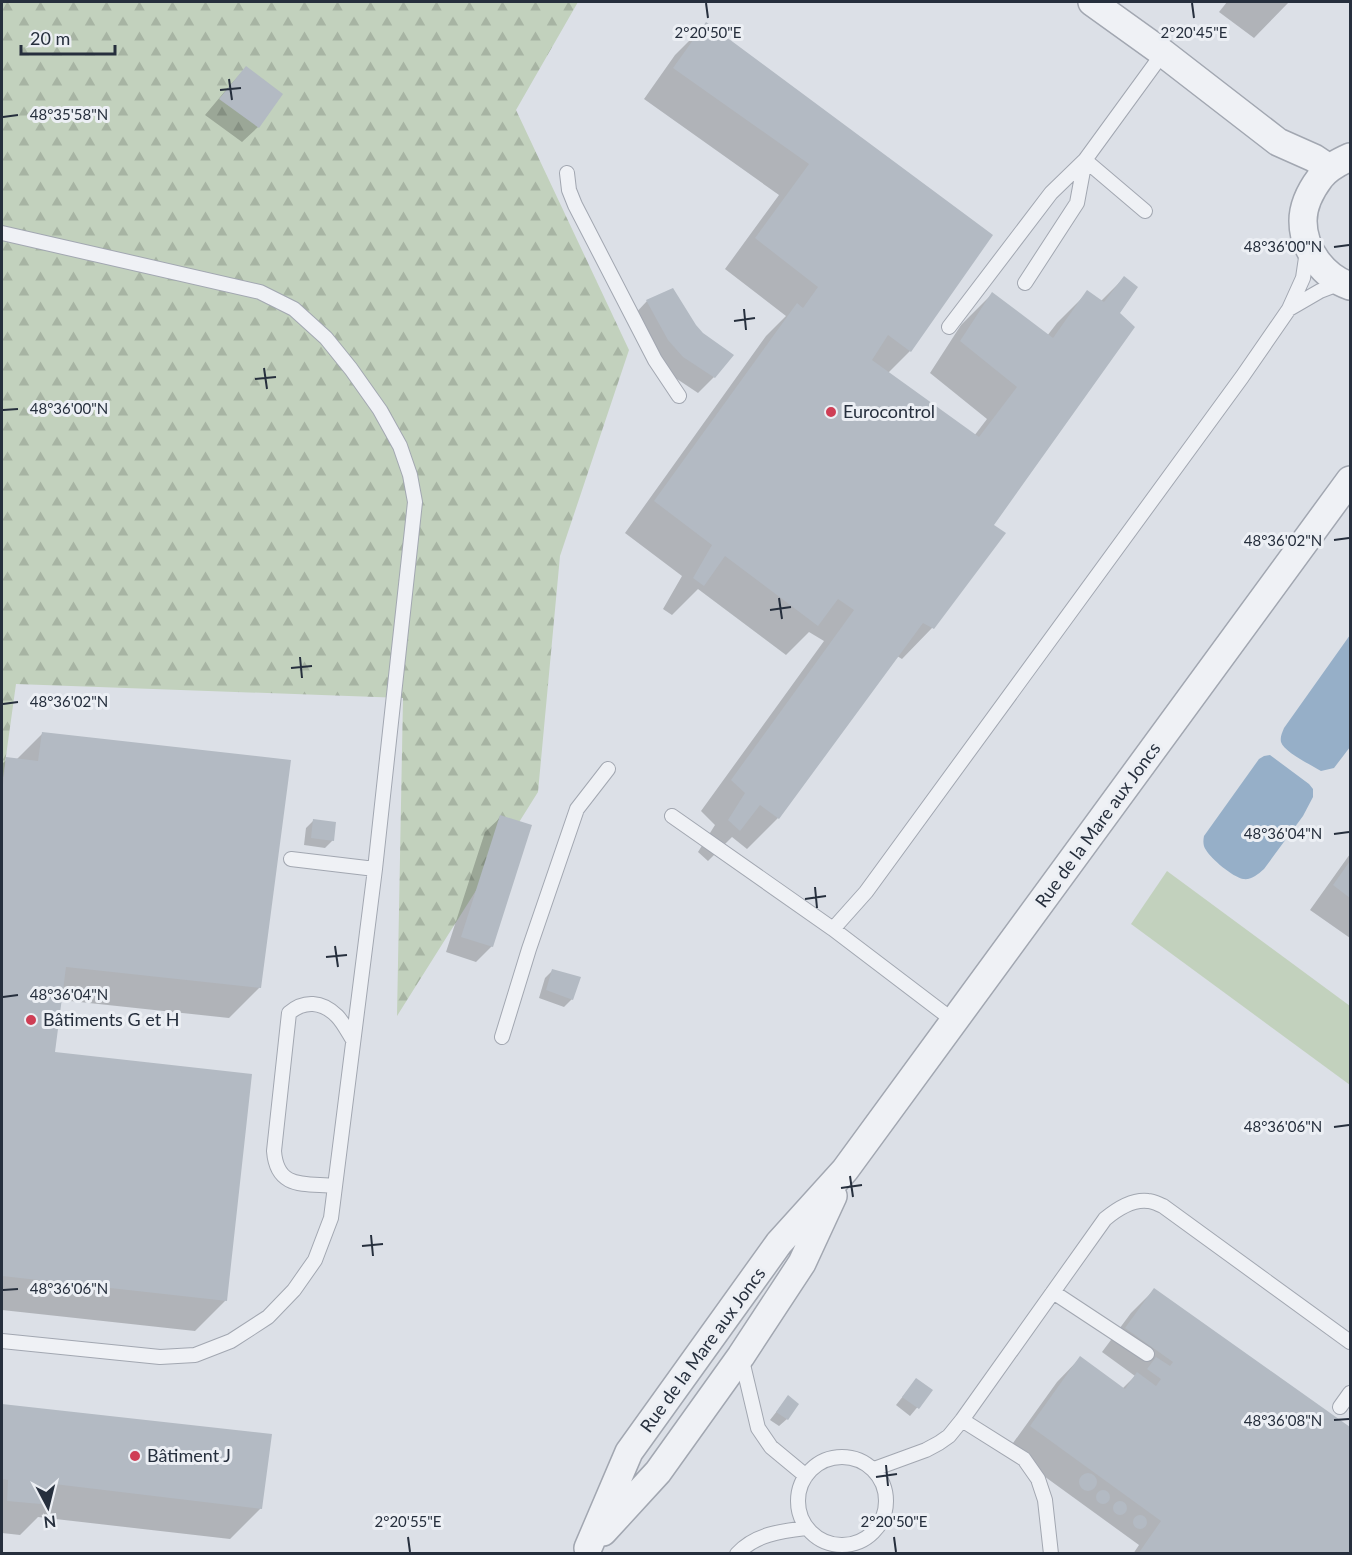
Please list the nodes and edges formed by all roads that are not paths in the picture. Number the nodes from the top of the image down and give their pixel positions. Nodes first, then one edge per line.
1 (1092, 2) edge
2 (1163, 52) junction
3 (1278, 142) junction
4 (1345, 159) edge
5 (1085, 160) junction
6 (567, 173) dead end
7 (1308, 198) junction
8 (1145, 211) dead end
9 (2, 233) edge
10 (1307, 244) junction
11 (1025, 283) dead end
12 (1346, 284) edge
13 (1289, 309) junction
14 (949, 327) dead end
15 (679, 396) dead end
16 (1350, 480) edge
17 (608, 769) dead end
18 (672, 816) dead end
19 (291, 859) dead end
20 (375, 869) junction
21 (832, 930) junction
22 (954, 1021) junction
23 (502, 1037) dead end
24 (353, 1040) junction
25 (845, 1170) junction
26 (335, 1186) junction
27 (1053, 1292) junction
28 (2, 1341) edge
29 (1350, 1341) edge
30 (1147, 1354) dead end
31 (741, 1356) junction
32 (1350, 1393) edge
33 (1340, 1407) dead end
34 (962, 1420) junction
35 (874, 1469) junction
36 (806, 1476) junction
37 (807, 1528) junction
38 (857, 1543) junction
39 (587, 1551) edge
40 (737, 1554) edge
41 (869, 1554) edge
42 (1051, 1554) edge

1 - 2 street
2 - 3 street
2 - 5 lane
3 - 4 street
3 - 7 street
4 - 7 street
5 - 8 lane
5 - 11 lane
5 - 14 lane
6 - 15 lane
7 - 10 street
9 - 20 lane
10 - 12 street
10 - 13 lane
12 - 13 lane
13 - 21 lane
16 - 22 street, Rue de la Mare aux Joncs
17 - 23 lane
18 - 21 lane
19 - 20 lane
20 - 24 lane
21 - 22 lane
22 - 25 street, Rue de la Mare aux Joncs
24 - 26 lane
24 - 26 lane
25 - 31 street, Rue de la Mare aux Joncs
25 - 39 street, Rue de la Mare aux Joncs
26 - 28 lane
27 - 29 lane
27 - 30 lane
27 - 34 lane
31 - 36 lane
31 - 39 street, Rue de la Mare aux Joncs
32 - 33 lane
34 - 35 lane
34 - 42 lane
35 - 36 lane
35 - 38 lane
36 - 37 lane
37 - 38 lane
37 - 40 lane
38 - 41 lane

